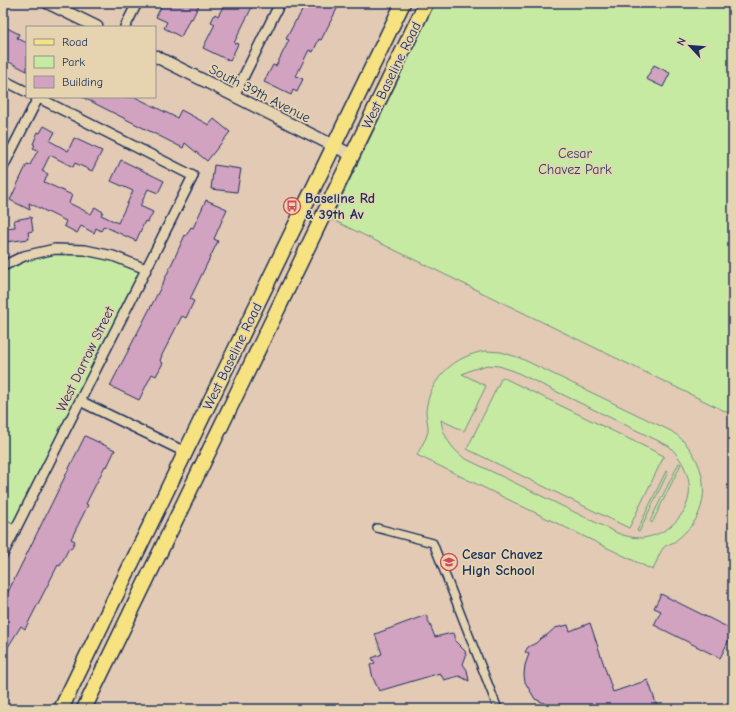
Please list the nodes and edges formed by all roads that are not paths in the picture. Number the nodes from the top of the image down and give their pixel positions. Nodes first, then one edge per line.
1 (48, 3) edge
2 (137, 3) edge
3 (280, 3) edge
4 (403, 3) edge
5 (426, 3) edge
6 (95, 26) edge
7 (126, 26) edge
8 (156, 57) edge
9 (3, 80) edge
10 (26, 92) edge
11 (234, 96) junction
12 (37, 98) edge
13 (39, 98) edge
14 (334, 146) junction
15 (352, 155) junction
16 (3, 166) edge
17 (3, 266) edge
18 (146, 269) junction
19 (80, 401) junction
20 (185, 452) junction
21 (3, 524) edge
22 (376, 528) dead end
23 (15, 531) junction
24 (3, 554) edge
25 (61, 709) edge
26 (84, 709) edge
27 (498, 709) edge

1 - 6 street
2 - 7 street
3 - 11 street
4 - 14 main road, West Baseline Road
5 - 15 main road, West Baseline Road
8 - 11 street, South 39th Avenue
9 - 10 street
11 - 14 street, South 39th Avenue
12 - 16 street
13 - 18 street, West Darrow Street
14 - 15 street, South 39th Avenue
14 - 20 main road, West Baseline Road
15 - 26 main road, West Baseline Road
17 - 18 street
18 - 19 street, West Darrow Street
19 - 20 street
19 - 23 street, West Darrow Street
20 - 25 main road, West Baseline Road
21 - 23 street
22 - 27 street
23 - 24 street, West Darrow Street

